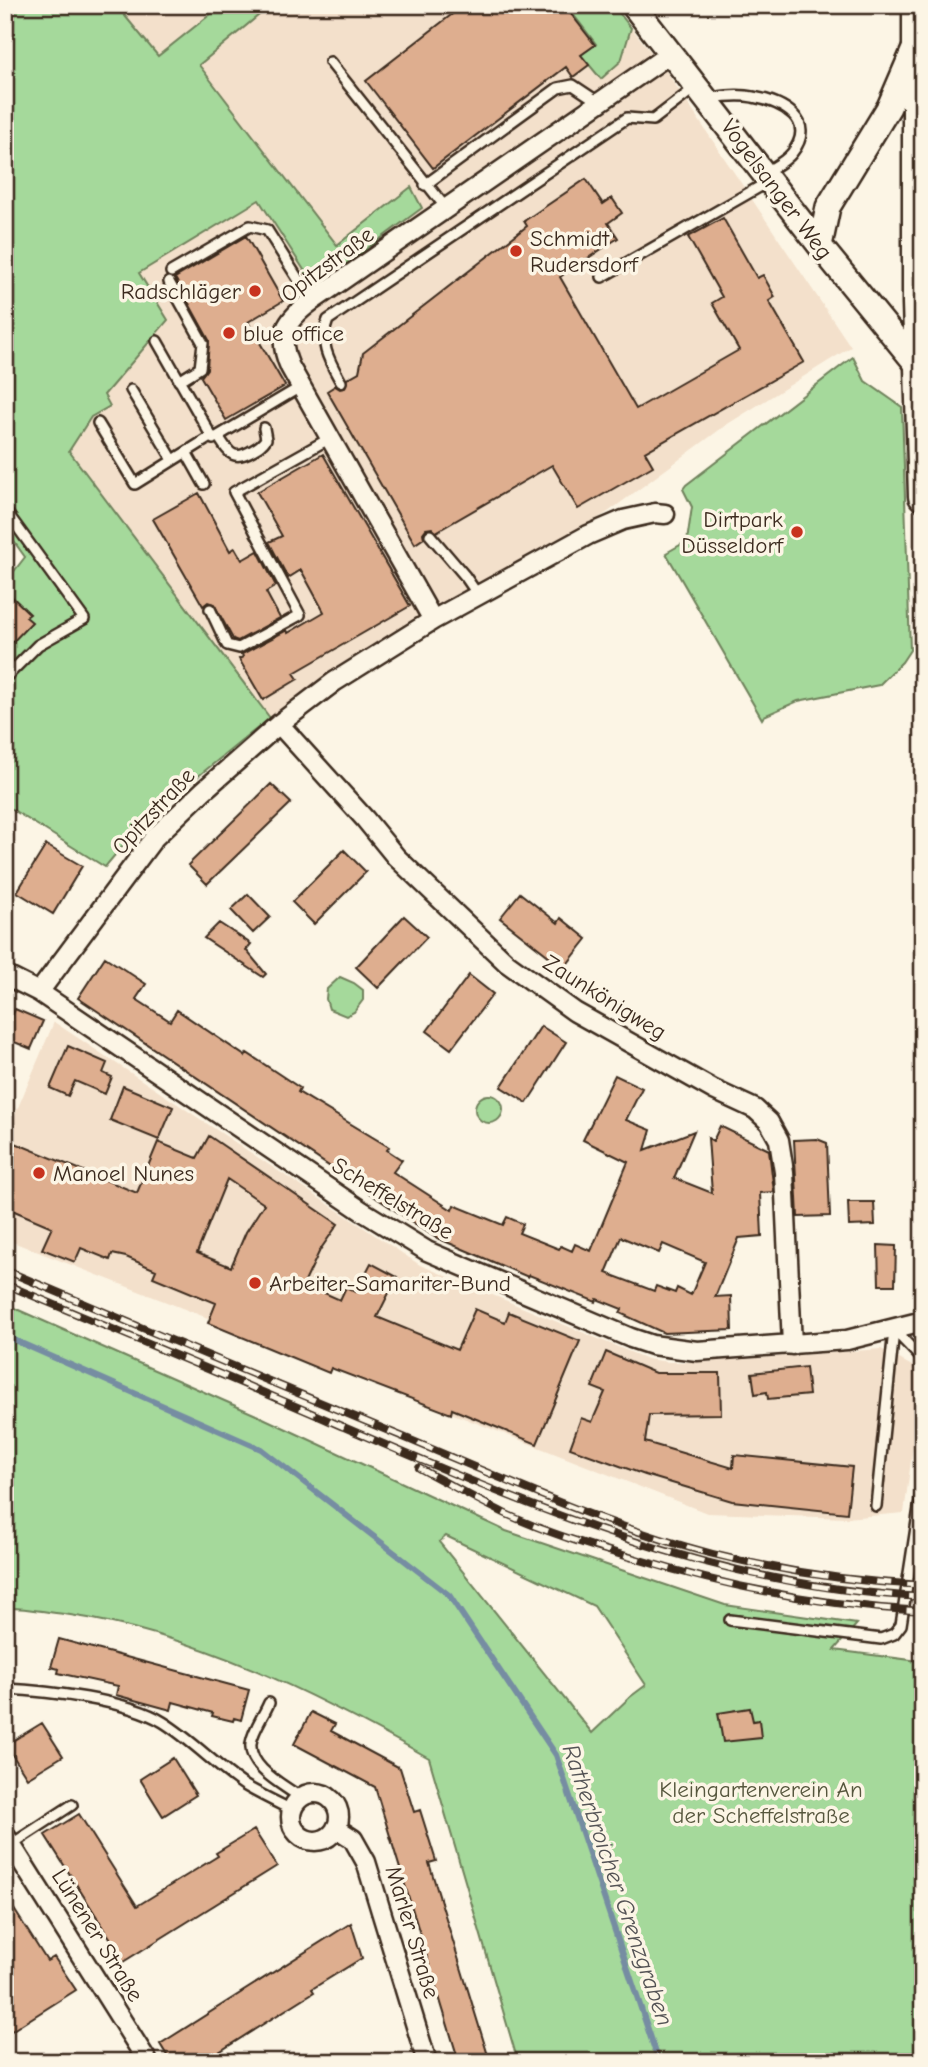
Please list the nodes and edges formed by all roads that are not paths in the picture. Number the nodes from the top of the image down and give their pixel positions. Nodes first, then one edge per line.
1 (633, 5) edge
2 (917, 5) edge
3 (917, 40) junction
4 (671, 53) junction
5 (330, 62) dead end
6 (702, 92) junction
7 (600, 103) junction
8 (425, 185) junction
9 (773, 185) junction
10 (835, 192) junction
11 (446, 208) junction
12 (820, 246) junction
13 (603, 277) dead end
14 (312, 301) junction
15 (157, 341) dead end
16 (921, 370) edge
17 (179, 381) junction
18 (341, 382) dead end
19 (302, 386) junction
20 (131, 390) dead end
21 (98, 423) dead end
22 (264, 428) dead end
23 (215, 436) junction
24 (332, 437) junction
25 (186, 452) junction
26 (173, 460) junction
27 (204, 484) dead end
28 (923, 496) edge
29 (5, 510) edge
30 (665, 514) dead end
31 (430, 535) dead end
32 (478, 595) junction
33 (210, 609) dead end
34 (433, 620) junction
35 (5, 678) edge
36 (279, 724) junction
37 (5, 975) edge
38 (38, 992) junction
39 (923, 1321) edge
40 (894, 1330) junction
41 (792, 1345) junction
42 (923, 1360) edge
43 (923, 1482) edge
44 (876, 1506) dead end
45 (730, 1620) dead end
46 (5, 1689) edge
47 (269, 1703) dead end
48 (297, 1804) junction
49 (72, 1805) dead end
50 (336, 1828) junction
51 (7, 1839) edge
52 (148, 2062) edge
53 (427, 2062) edge

1 - 4 street, Vogelsanger Weg
2 - 3 main road
3 - 10 street
3 - 16 main road
4 - 6 street, Vogelsanger Weg
4 - 7 street, Opitzstraße
5 - 8 lane
6 - 9 street, Vogelsanger Weg
6 - 9 lane
6 - 18 lane
7 - 8 lane
7 - 11 street, Opitzstraße
8 - 11 lane
9 - 10 street
9 - 12 street, Vogelsanger Weg
9 - 13 lane
10 - 12 street
11 - 14 street, Opitzstraße
12 - 16 street, Vogelsanger Weg
14 - 17 lane
14 - 19 street, Opitzstraße
15 - 17 lane
16 - 28 main road
17 - 23 lane
19 - 23 lane
19 - 24 street, Opitzstraße
20 - 26 lane
21 - 26 lane
22 - 23 lane
23 - 25 lane
24 - 33 lane
24 - 34 street, Opitzstraße
25 - 26 lane
25 - 27 lane
29 - 35 lane
30 - 32 street, Opitzstraße
31 - 32 lane
32 - 34 street, Opitzstraße
34 - 36 street, Opitzstraße
36 - 38 street, Opitzstraße
36 - 41 street, Zaunkönigweg
37 - 38 street, Scheffelstraße
38 - 41 street, Scheffelstraße
39 - 40 street, Scheffelstraße
40 - 41 street, Scheffelstraße
40 - 42 lane
40 - 44 lane
43 - 45 lane
46 - 48 lane
47 - 48 lane
48 - 50 street, Marler Straße
48 - 50 street
49 - 51 lane
50 - 53 street, Marler Straße
51 - 52 street, Lünener Straße

